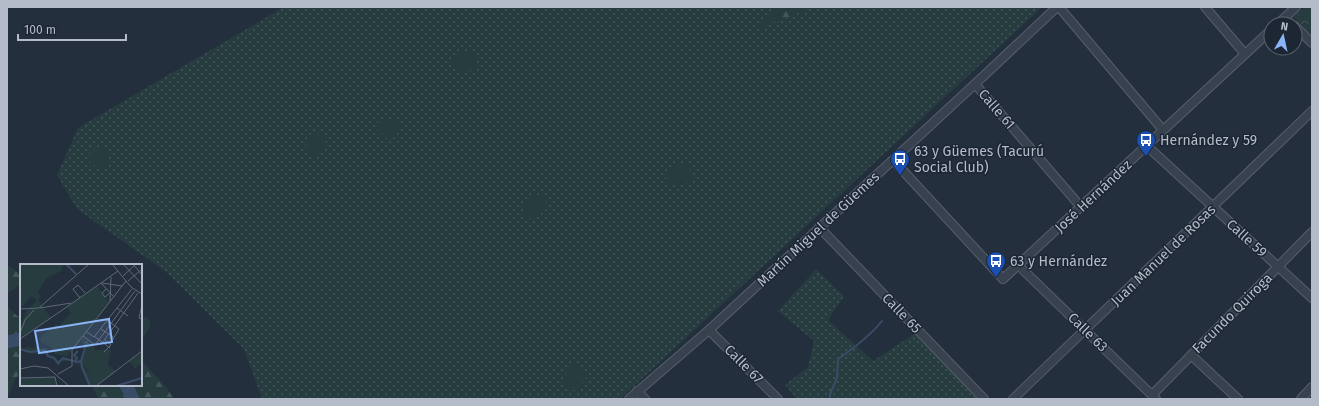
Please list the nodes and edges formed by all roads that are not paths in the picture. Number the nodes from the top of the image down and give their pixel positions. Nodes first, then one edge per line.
1 (1058, 7) edge
2 (1205, 7) edge
3 (1296, 7) edge
4 (1286, 16) edge
5 (1303, 34) edge
6 (1263, 38) edge
7 (1312, 43) edge
8 (1246, 54) junction
9 (976, 84) junction
10 (1312, 110) edge
11 (1163, 130) junction
12 (1147, 146) junction
13 (893, 160) junction
14 (1081, 207) junction
15 (1212, 207) junction
16 (819, 227) junction
17 (1312, 232) edge
18 (1018, 265) junction
19 (1278, 266) junction
20 (1312, 298) edge
21 (1085, 329) junction
22 (709, 330) junction
23 (1191, 355) junction
24 (1312, 387) edge
25 (638, 391) junction
26 (1154, 397) edge
27 (629, 399) edge
28 (645, 399) edge
29 (778, 399) edge
30 (984, 399) edge
31 (1013, 399) edge
32 (1238, 399) edge
33 (1301, 399) edge

1 - 9 street, Martín Miguel de Güemes
1 - 11 street
2 - 8 street
3 - 4 street
5 - 7 street
6 - 8 street, José Hernández
8 - 11 street, José Hernández
9 - 13 street, Martín Miguel de Güemes
9 - 14 street, Calle 61
10 - 15 street, Juan Manuel de Rosas
11 - 12 street, José Hernández
12 - 14 street, José Hernández
12 - 15 street, Calle 59
13 - 16 street, Martín Miguel de Güemes
13 - 18 street, José Hernández
14 - 18 street, José Hernández
15 - 19 street, Calle 59
15 - 21 street, Juan Manuel de Rosas
16 - 22 street, Martín Miguel de Güemes
16 - 30 street, Calle 65
17 - 19 street, Facundo Quiroga
18 - 21 street, Calle 63
19 - 20 street, Calle 59
19 - 23 street, Facundo Quiroga
21 - 26 street, Calle 63
21 - 31 street, Juan Manuel de Rosas
22 - 25 street, Martín Miguel de Güemes
22 - 29 street, Calle 67
23 - 26 street, Facundo Quiroga
23 - 32 street
24 - 33 street
25 - 27 street, Martín Miguel de Güemes
25 - 28 street

